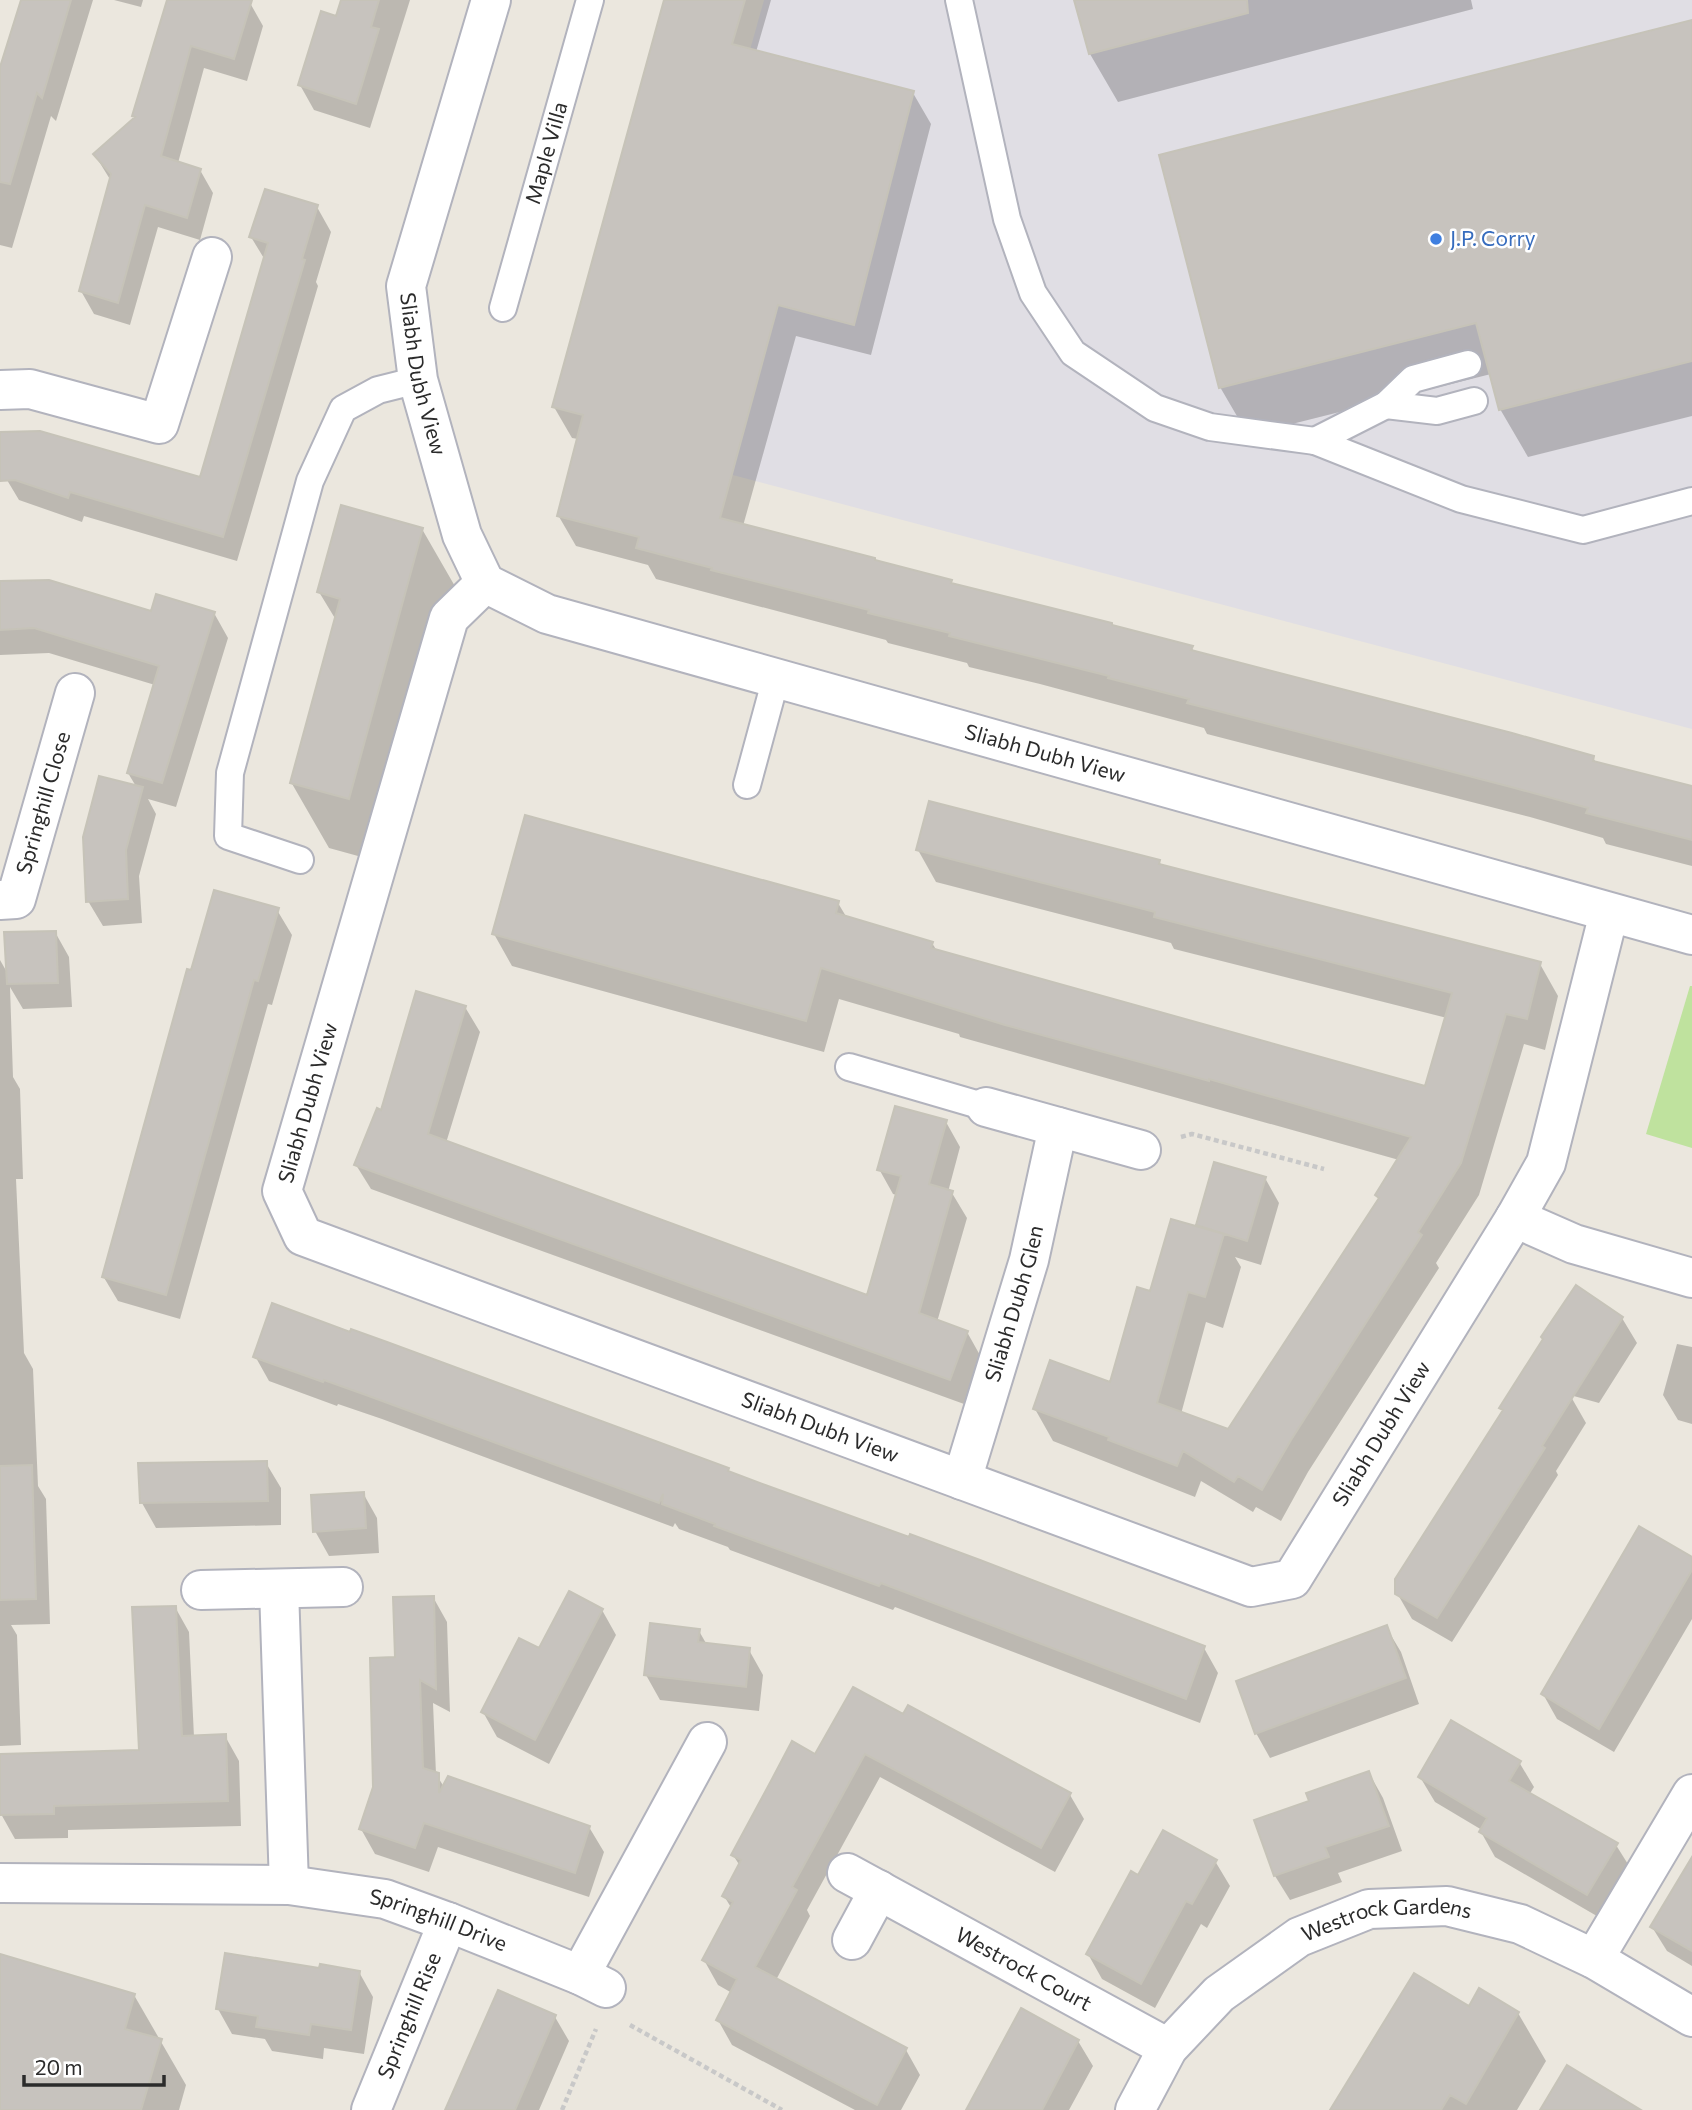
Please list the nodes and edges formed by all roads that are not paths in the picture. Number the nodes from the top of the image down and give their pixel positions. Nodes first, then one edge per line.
1 (491, 0) edge
2 (590, 0) edge
3 (960, 0) edge
4 (212, 257) dead end
5 (503, 308) dead end
6 (1468, 364) dead end
7 (418, 380) junction
8 (0, 390) edge
9 (1474, 401) dead end
10 (1386, 405) junction
11 (1315, 441) junction
12 (1692, 501) edge
13 (485, 583) junction
14 (775, 678) junction
15 (75, 692) dead end
16 (747, 785) dead end
17 (300, 860) dead end
18 (0, 900) edge
19 (1609, 913) junction
20 (1692, 935) edge
21 (849, 1067) dead end
22 (986, 1107) joint
23 (1058, 1127) junction
24 (1140, 1150) road end
25 (1515, 1218) junction
26 (1692, 1278) edge
27 (962, 1479) junction
28 (343, 1587) dead end
29 (279, 1588) junction
30 (201, 1590) dead end
31 (707, 1742) dead end
32 (1692, 1794) edge
33 (0, 1883) edge
34 (289, 1885) junction
35 (449, 1922) junction
36 (852, 1940) dead end
37 (1594, 1959) junction
38 (1692, 2017) edge
39 (1168, 2048) junction
40 (371, 2110) edge
41 (1136, 2110) edge

1 - 7 street, Sliabh Dubh View
2 - 5 lane, Maple Villa
3 - 11 lane
4 - 8 street
6 - 10 lane
7 - 13 street, Sliabh Dubh View
7 - 17 lane
9 - 10 lane
10 - 11 lane
11 - 12 lane
13 - 14 street, Sliabh Dubh View
13 - 27 street, Sliabh Dubh View
14 - 16 lane
14 - 19 street, Sliabh Dubh View
15 - 18 street, Springhill Close
19 - 20 street, Sliabh Dubh View
19 - 25 street, Sliabh Dubh View
21 - 22 lane
22 - 23 street
23 - 24 street
23 - 27 street, Sliabh Dubh Glen
25 - 26 street
25 - 27 street, Sliabh Dubh View
28 - 29 street
29 - 30 street
29 - 34 street
31 - 35 street, Springhill Drive
32 - 37 street
33 - 34 street, Springhill Drive
34 - 35 street, Springhill Drive
35 - 40 street, Springhill Rise
36 - 39 street, Westrock Court
37 - 38 street, Westrock Gardens
37 - 39 street, Westrock Gardens
39 - 41 street, Westrock Gardens

